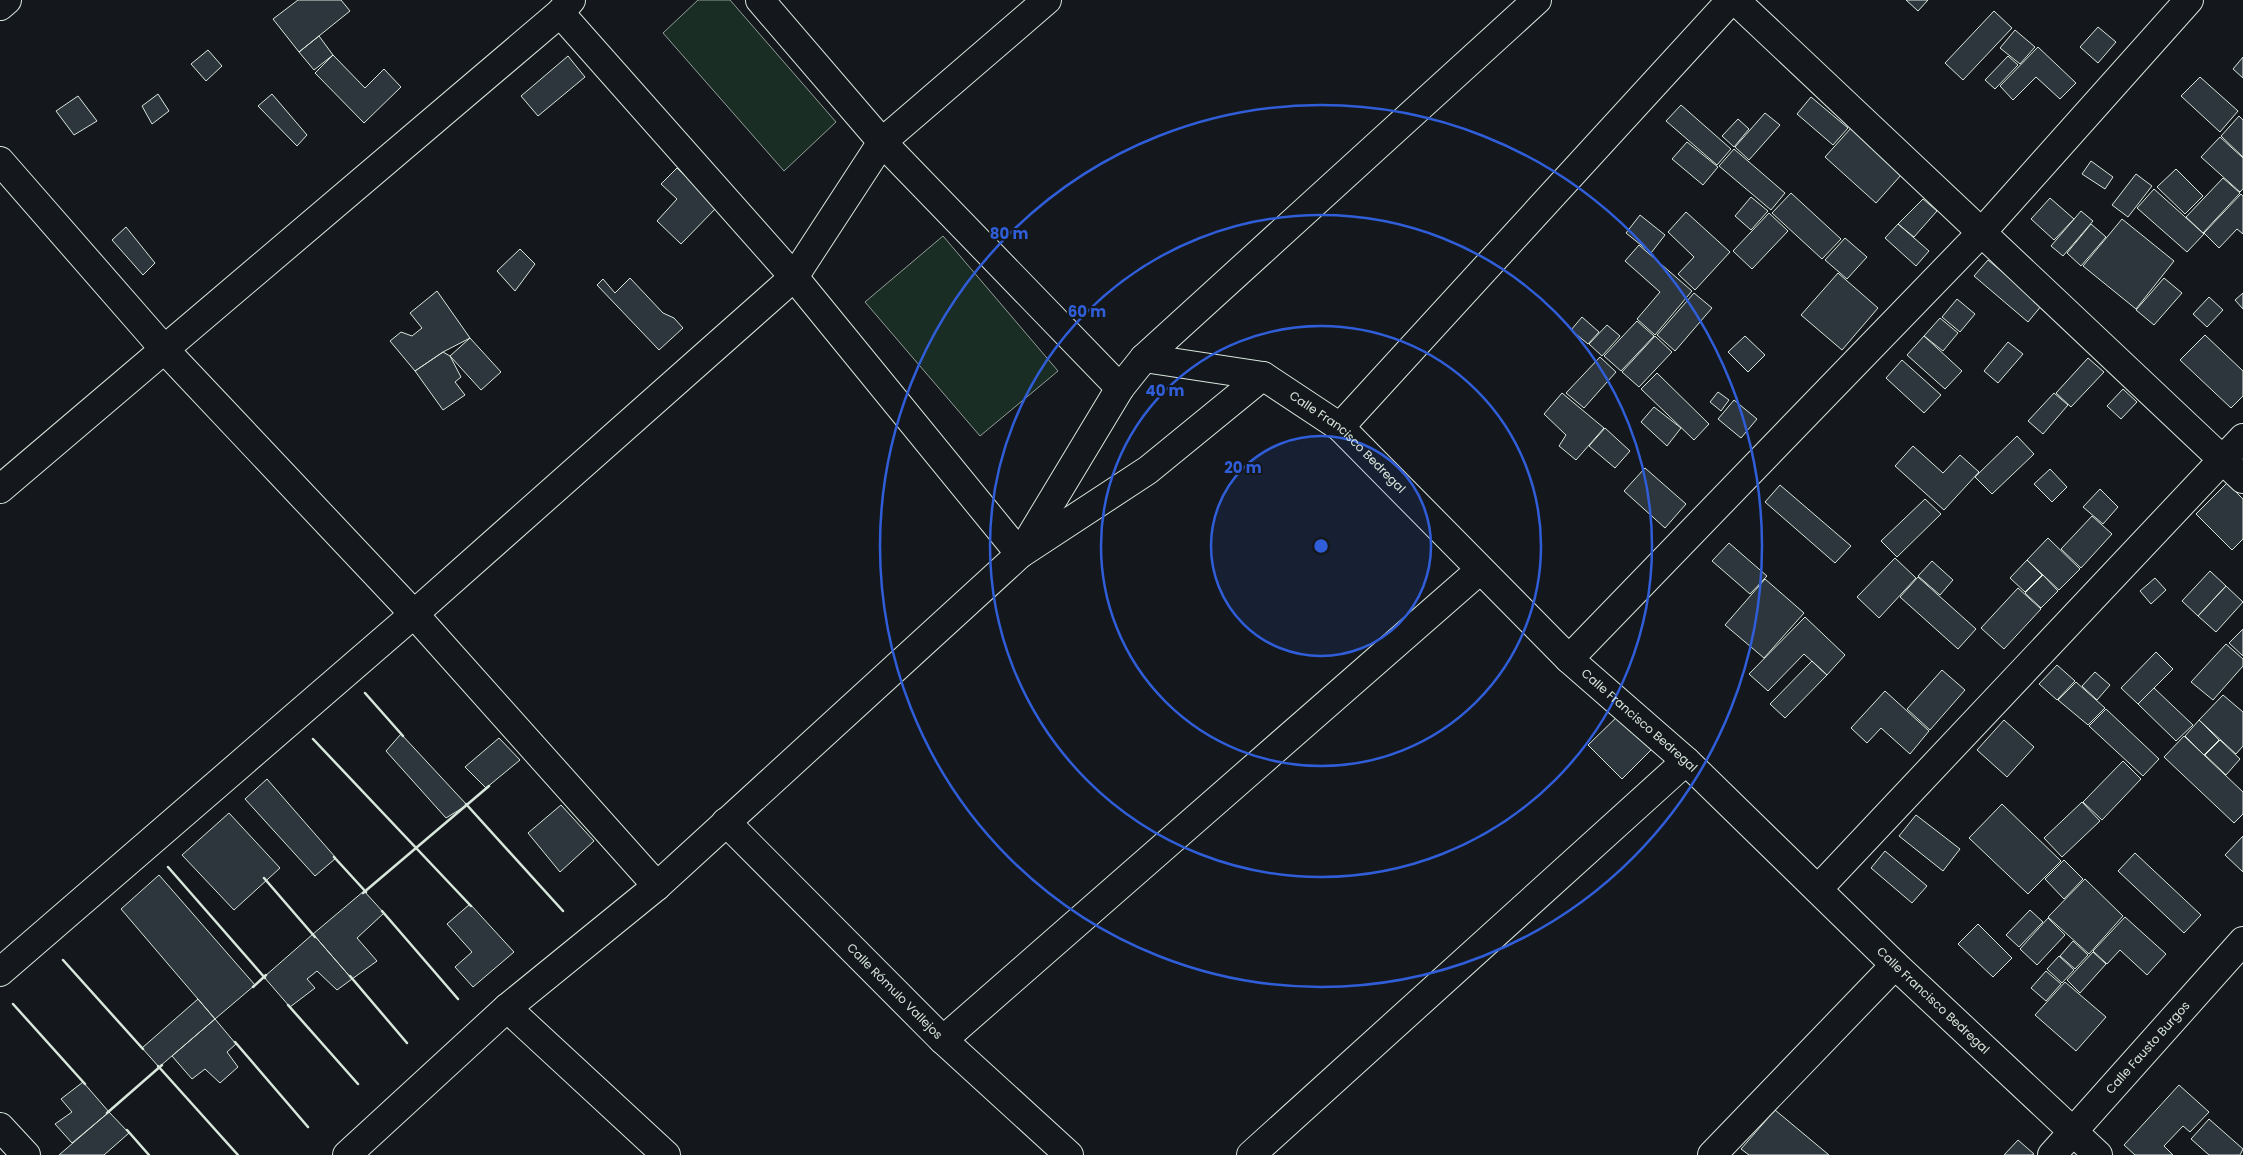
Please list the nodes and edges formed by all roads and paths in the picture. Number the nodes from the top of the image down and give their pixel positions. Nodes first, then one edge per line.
1 (7, 0) edge
2 (760, 0) edge
3 (1046, 0) edge
4 (1537, 0) edge
5 (1731, 0) edge
6 (1735, 0) edge
7 (2189, 0) edge
8 (0, 6) edge
9 (566, 6) edge
10 (882, 142) junction
11 (0, 161) edge
12 (1981, 233) junction
13 (794, 277) junction
14 (165, 350) junction
15 (1144, 358) junction
16 (1263, 376) junction
17 (1120, 388) junction
18 (1340, 427) junction
19 (2243, 438) edge
20 (2223, 460) junction
21 (2243, 479) edge
22 (0, 489) edge
23 (1020, 554) junction
24 (1480, 570) junction
25 (414, 614) junction
26 (1569, 659) junction
27 (1686, 762) junction
28 (726, 822) junction
29 (657, 886) junction
30 (1818, 889) junction
31 (2243, 941) edge
32 (1895, 965) junction
33 (0, 972) edge
34 (507, 1008) junction
35 (943, 1040) junction
36 (0, 1127) edge
37 (2073, 1132) junction
38 (26, 1155) edge
39 (346, 1155) edge
40 (666, 1155) edge
41 (1069, 1155) edge
42 (1251, 1155) edge
43 (1712, 1155) edge
44 (2052, 1155) edge
45 (2098, 1155) edge

1 - 8 street
2 - 10 street
3 - 10 street
4 - 15 street
5 - 18 street
6 - 12 street
7 - 12 street
9 - 13 street
9 - 14 street
10 - 13 street
10 - 17 street
11 - 14 street
12 - 20 street
12 - 26 street
13 - 23 street
13 - 25 street
14 - 22 street
14 - 25 street
15 - 16 street, Calle Francisco Bedregal
15 - 17 street
16 - 18 street, Calle Francisco Bedregal
16 - 23 street
17 - 23 street
18 - 24 street, Calle Francisco Bedregal
19 - 20 street
20 - 21 street
20 - 30 street
23 - 28 street
24 - 26 street, Calle Francisco Bedregal
24 - 35 street
25 - 29 street
25 - 33 street
26 - 27 street, Calle Francisco Bedregal
27 - 30 street, Calle Francisco Bedregal
27 - 42 street
28 - 29 street
28 - 35 street, Calle Rómulo Vallejos
29 - 34 street
30 - 32 street, Calle Francisco Bedregal
31 - 37 street, Calle Fausto Burgos
32 - 37 street, Calle Francisco Bedregal
32 - 43 street
34 - 39 street
34 - 40 street
35 - 41 street, Calle Rómulo Vallejos
36 - 38 street
37 - 44 street, Calle Fausto Burgos
37 - 45 street, Calle Francisco Bedregal

